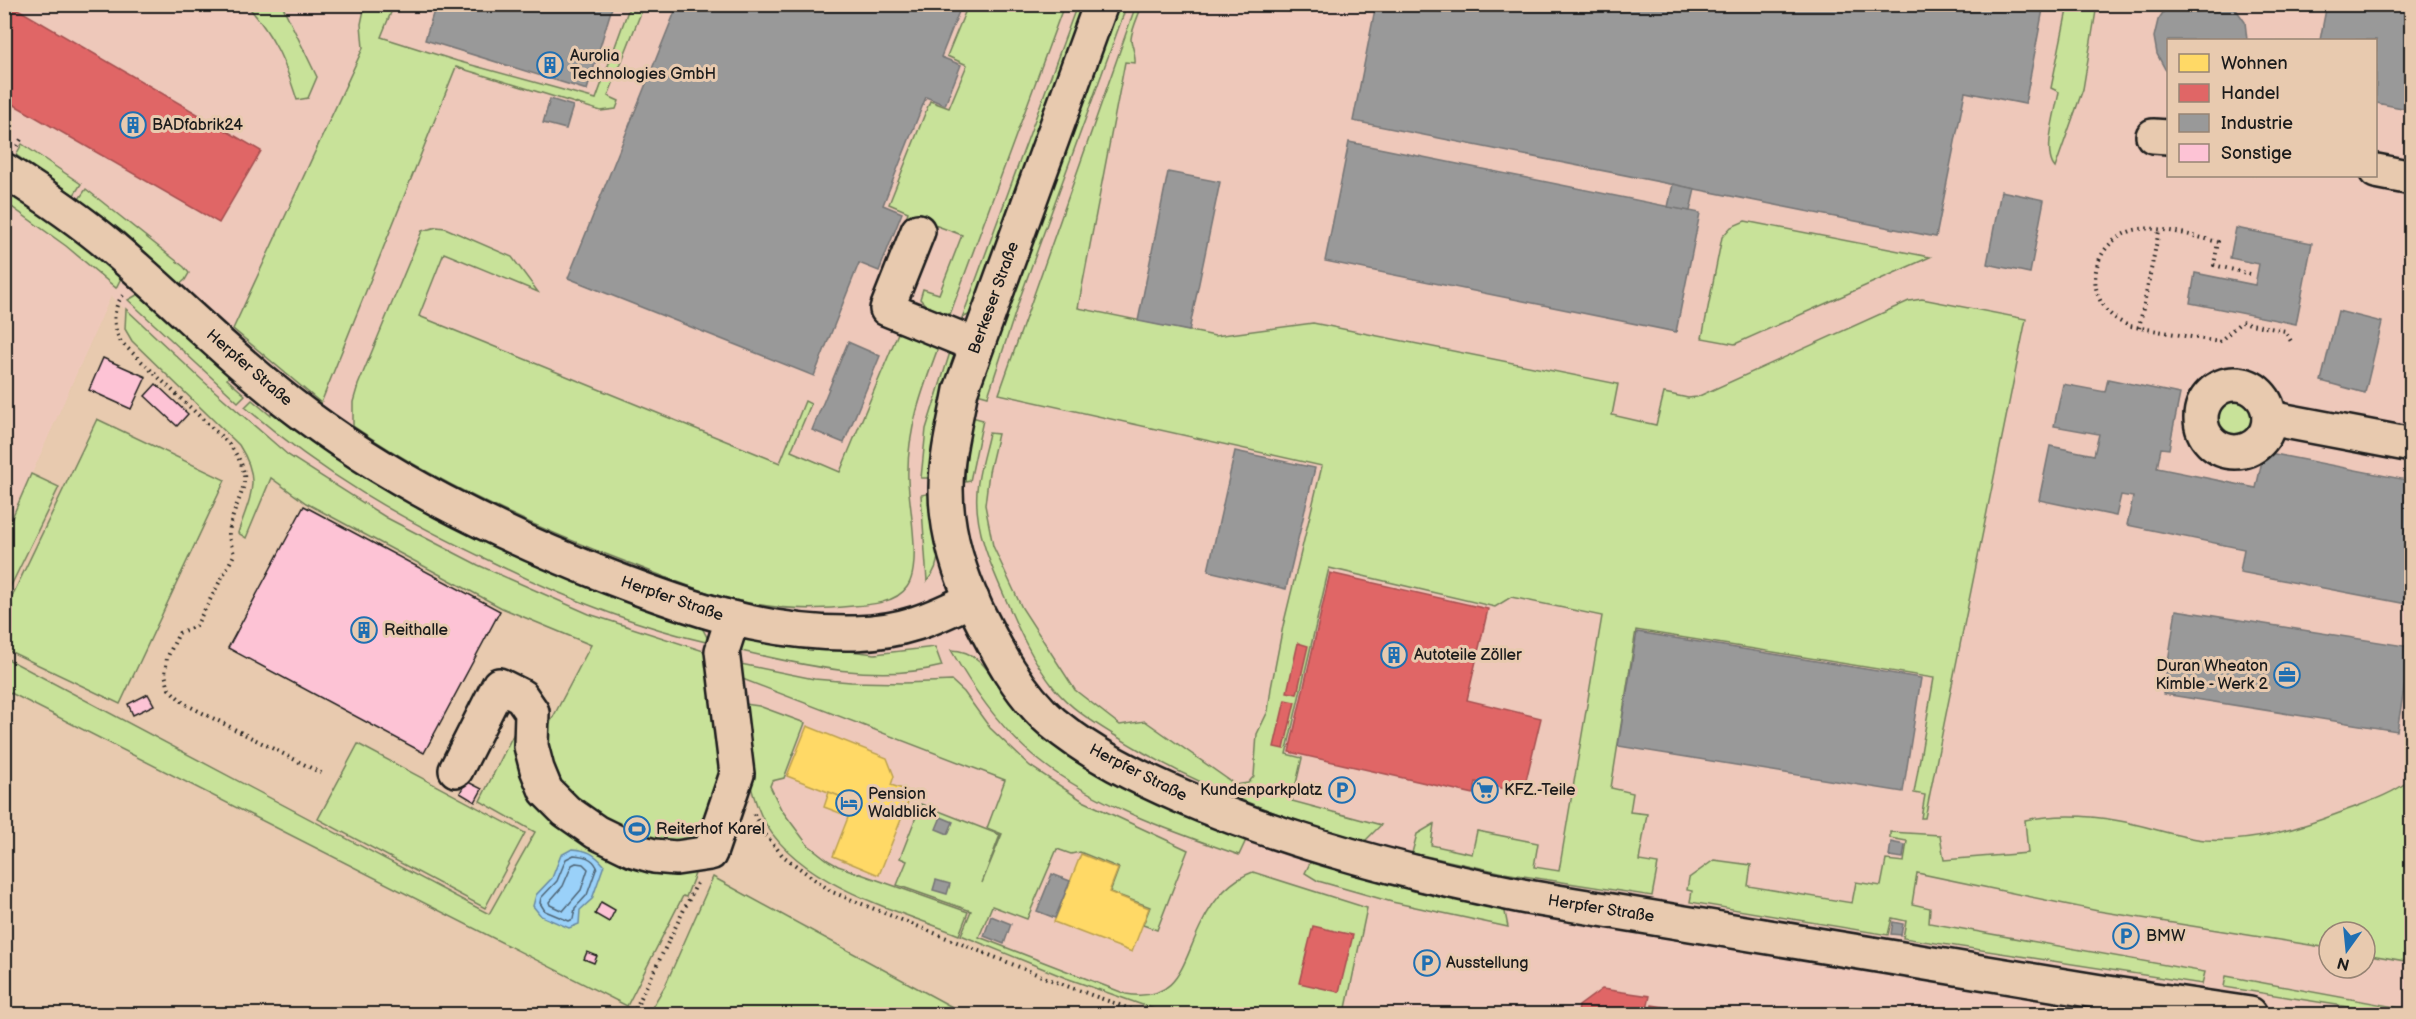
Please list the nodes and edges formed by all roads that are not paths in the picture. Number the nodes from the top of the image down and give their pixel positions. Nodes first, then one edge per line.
1 (1101, 4) edge
2 (4, 170) edge
3 (2377, 171) edge
4 (2412, 178) edge
5 (918, 231) dead end
6 (976, 345) junction
7 (2269, 418) dead end
8 (2412, 445) edge
9 (972, 599) junction
10 (732, 620) junction
11 (456, 770) dead end
12 (2250, 1014) edge

1 - 6 main road, Berkeser Straße
2 - 10 main road, Herpfer Straße
3 - 4 main road
5 - 6 main road
6 - 9 main road, Berkeser Straße
7 - 8 main road
9 - 10 main road, Herpfer Straße
9 - 12 main road, Herpfer Straße
10 - 11 main road

